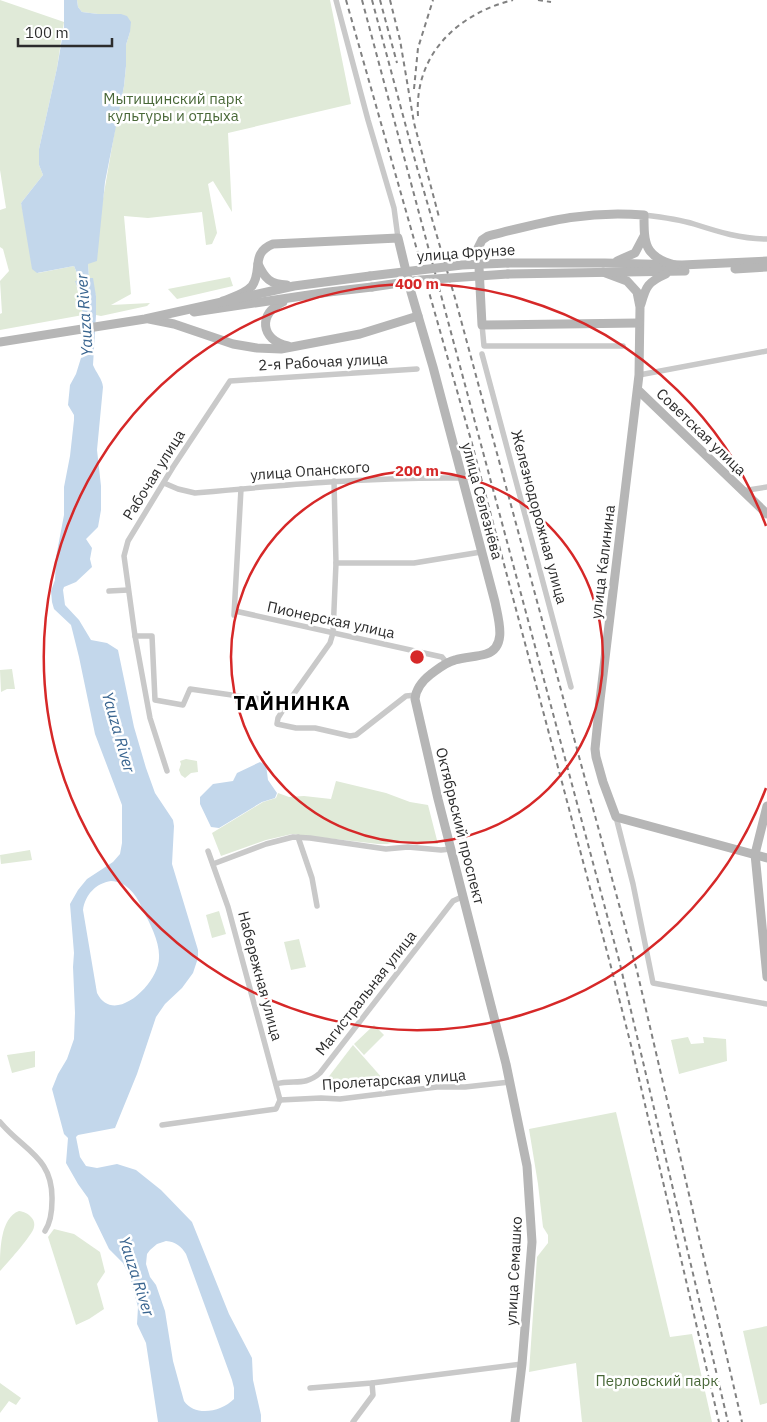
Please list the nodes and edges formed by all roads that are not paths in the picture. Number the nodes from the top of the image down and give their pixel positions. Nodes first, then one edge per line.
1 (336, 0) edge
2 (644, 214) junction
3 (644, 236) junction
4 (398, 238) junction
5 (767, 239) edge
6 (767, 261) edge
7 (258, 264) junction
8 (604, 267) junction
9 (767, 267) edge
10 (674, 268) junction
11 (294, 286) junction
12 (294, 297) junction
13 (223, 301) junction
14 (640, 307) junction
15 (171, 313) junction
16 (418, 316) junction
17 (145, 319) junction
18 (639, 323) junction
19 (482, 325) junction
20 (0, 342) edge
21 (623, 346) dead end
22 (293, 347) junction
23 (767, 351) edge
24 (482, 354) dead end
25 (417, 369) dead end
26 (640, 375) junction
27 (230, 381) joint
28 (638, 390) junction
29 (461, 478) junction
30 (334, 481) junction
31 (164, 483) junction
32 (767, 486) edge
33 (241, 489) junction
34 (742, 491) junction
35 (767, 514) edge
36 (481, 552) junction
37 (336, 563) junction
38 (128, 590) junction
39 (109, 591) dead end
40 (333, 633) junction
41 (135, 636) junction
42 (447, 663) junction
43 (571, 687) dead end
44 (416, 695) junction
45 (286, 706) junction
46 (167, 771) dead end
47 (767, 806) edge
48 (616, 817) junction
49 (298, 837) junction
50 (451, 849) junction
51 (208, 850) dead end
52 (755, 854) junction
53 (767, 858) edge
54 (213, 864) junction
55 (464, 896) junction
56 (317, 906) dead end
57 (764, 917) edge
58 (766, 957) edge
59 (767, 977) edge
60 (767, 1004) edge
61 (506, 1064) joint
62 (510, 1082) junction
63 (276, 1084) junction
64 (280, 1100) junction
65 (0, 1122) edge
66 (162, 1125) dead end
67 (45, 1230) dead end
68 (522, 1364) junction
69 (372, 1383) junction
70 (310, 1388) dead end
71 (353, 1422) edge
72 (515, 1422) edge

1 - 4 street
2 - 3 main road
2 - 5 street
2 - 19 main road
3 - 8 main road
3 - 10 main road
4 - 7 main road
4 - 16 main road, улица Селезнёва
6 - 10 main road, улица Фрунзе
7 - 11 main road
7 - 13 main road
8 - 10 main road, улица Фрунзе
8 - 11 main road, улица Фрунзе, bridge
8 - 12 main road, улица Фрунзе, bridge
8 - 14 main road
9 - 10 main road, улица Фрунзе
10 - 14 main road
11 - 13 main road, улица Фрунзе
12 - 15 main road, улица Фрунзе
12 - 22 main road
13 - 15 main road, улица Фрунзе
14 - 18 main road, улица Калинина
15 - 17 main road, улица Фрунзе
16 - 22 main road
16 - 29 main road, улица Селезнёва
17 - 20 main road, улица Фрунзе
17 - 22 main road
18 - 19 main road
18 - 26 main road, улица Калинина
19 - 21 street
23 - 26 street
24 - 43 street, Железнодорожная улица
25 - 27 street, 2-я Рабочая улица
26 - 28 main road, улица Калинина
27 - 31 street, Рабочая улица
28 - 34 main road, Советская улица
28 - 48 main road, улица Калинина
29 - 30 street, улица Опанского
29 - 36 main road, улица Селезнёва
30 - 33 street, улица Опанского
30 - 37 street
31 - 33 street, улица Опанского
31 - 38 street, Рабочая улица
32 - 34 street
33 - 40 street, Пионерская улица
34 - 35 main road, Советская улица
36 - 37 street
36 - 42 main road, улица Селезнёва
37 - 40 street
38 - 39 street
38 - 41 street
40 - 42 street, Пионерская улица
40 - 45 street
41 - 45 street
41 - 46 street
42 - 44 main road
44 - 45 street
44 - 50 main road, Октябрьский проспект
47 - 52 main road
48 - 52 main road
48 - 60 street
49 - 50 street
49 - 54 street
49 - 56 street
50 - 55 main road, Октябрьский проспект
51 - 54 street, Набережная улица
52 - 53 main road
52 - 57 main road
54 - 63 street, Набережная улица
55 - 61 main road, Октябрьский проспект
55 - 63 street, Магистральная улица
57 - 58 main road
58 - 59 main road
61 - 62 main road, улица Семашко
62 - 64 street, Пролетарская улица
62 - 68 main road, улица Семашко
63 - 64 street, Набережная улица
64 - 66 street
65 - 67 street
68 - 69 street
68 - 72 main road, улица Семашко
69 - 70 street
69 - 71 street

